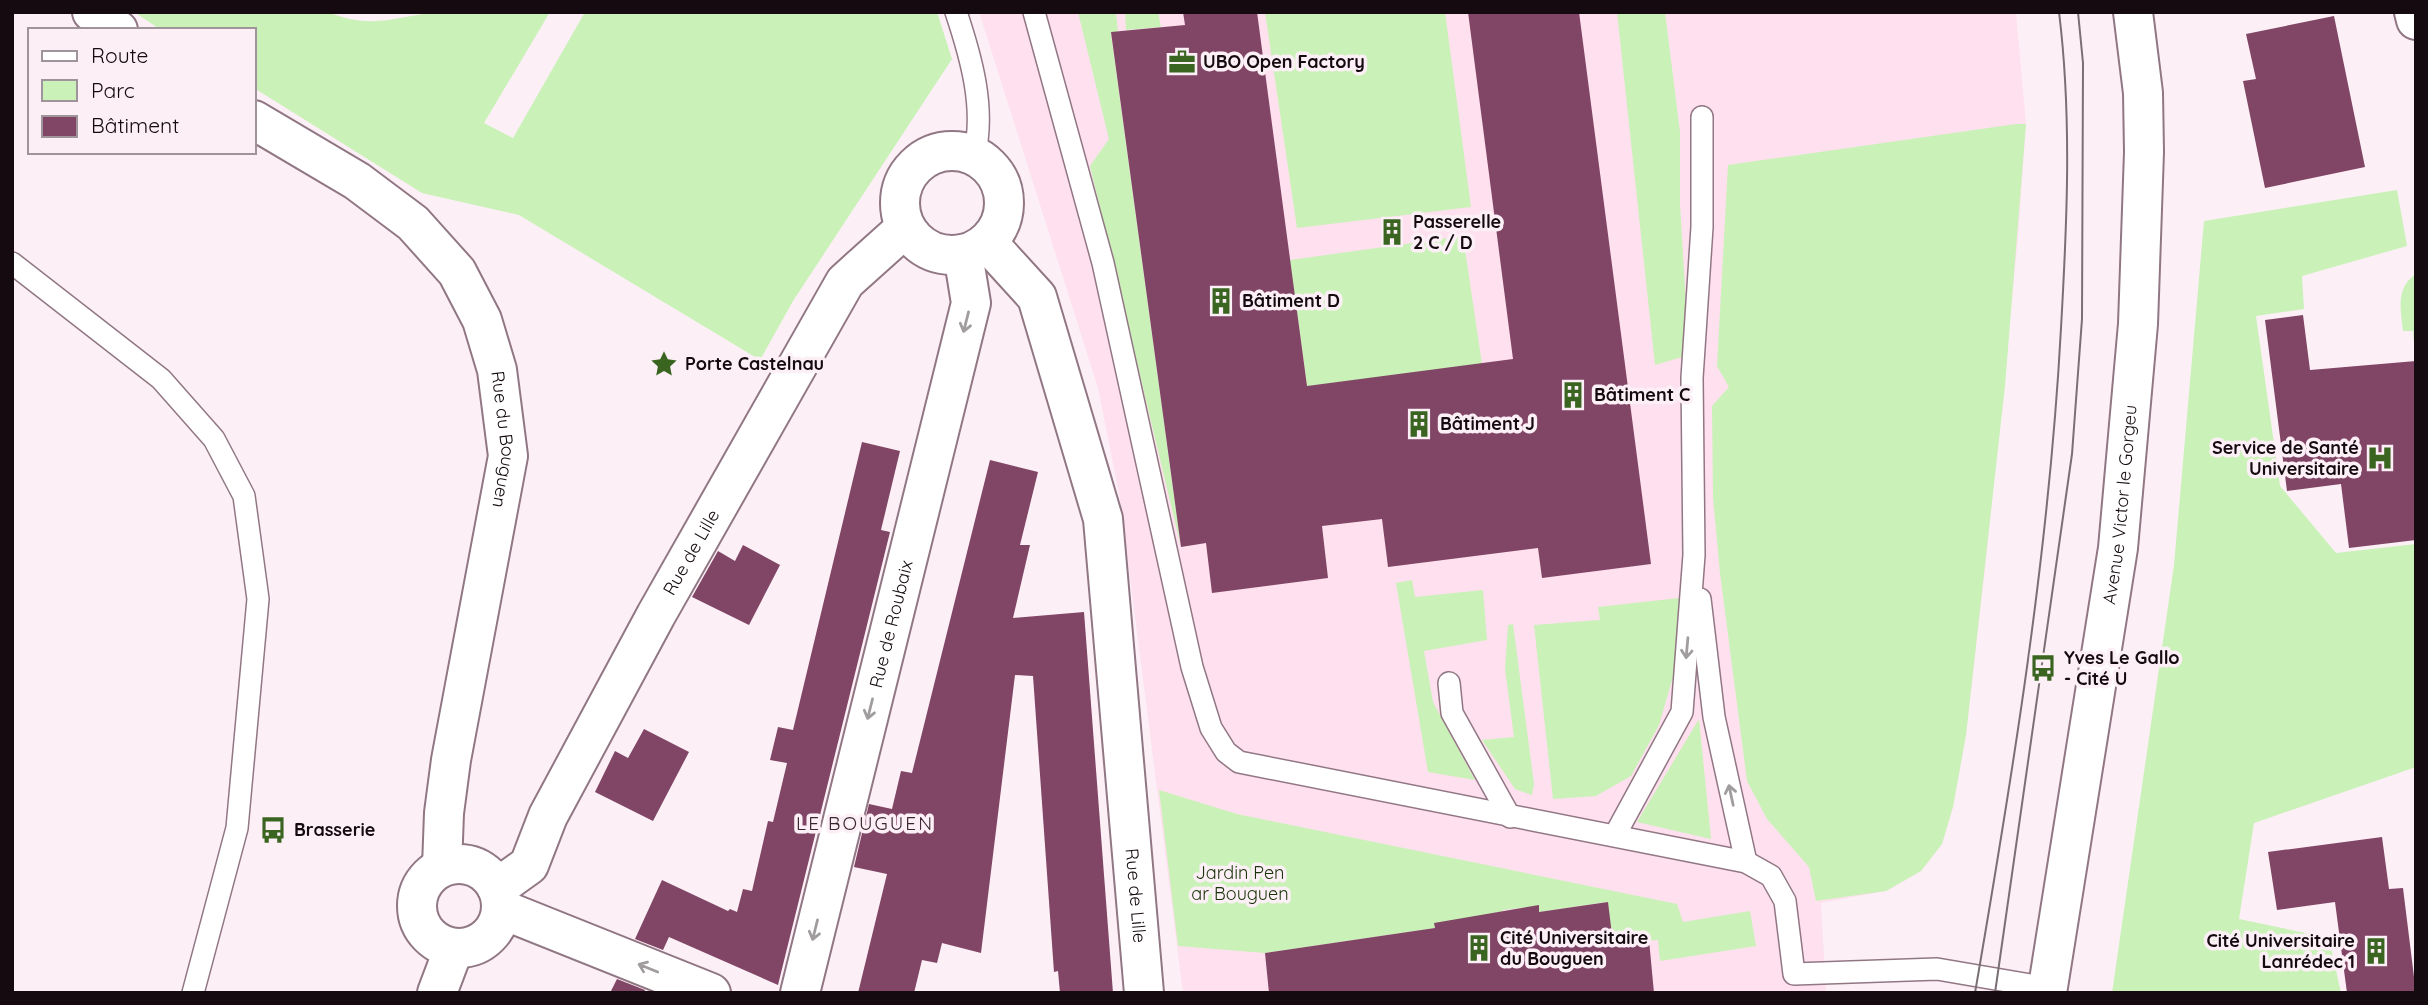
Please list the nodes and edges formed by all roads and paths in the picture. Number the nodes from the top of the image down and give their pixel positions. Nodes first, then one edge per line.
1 (92, 12) edge
2 (956, 12) edge
3 (1034, 12) edge
4 (2133, 12) edge
5 (2414, 12) edge
6 (2416, 20) edge
7 (115, 28) edge
8 (1702, 117) dead end
9 (256, 121) edge
10 (974, 156) junction
11 (905, 228) junction
12 (975, 248) junction
13 (12, 263) edge
14 (1694, 555) junction
15 (1449, 683) dead end
16 (1510, 817) junction
17 (1615, 835) junction
18 (1746, 862) junction
19 (442, 867) junction
20 (499, 899) junction
21 (454, 948) junction
22 (2048, 990) edge
23 (193, 993) edge
24 (437, 993) edge
25 (711, 993) edge
26 (800, 993) edge
27 (1144, 993) edge

1 - 7 street
2 - 10 lane
3 - 16 lane
4 - 22 street, Avenue Victor le Gorgeu
5 - 6 street
8 - 14 lane
9 - 19 street, Rue du Bouguen
10 - 11 street
10 - 12 street
11 - 12 street
11 - 20 street, Rue de Lille
12 -> 26 street, Rue de Roubaix
12 - 27 street, Rue de Lille
13 - 23 lane
14 -> 17 lane
18 -> 14 lane
15 - 16 lane
16 - 17 lane
17 - 18 lane
18 - 22 lane
19 - 20 street
19 - 21 street
20 - 21 street
25 -> 20 street
21 - 24 street

